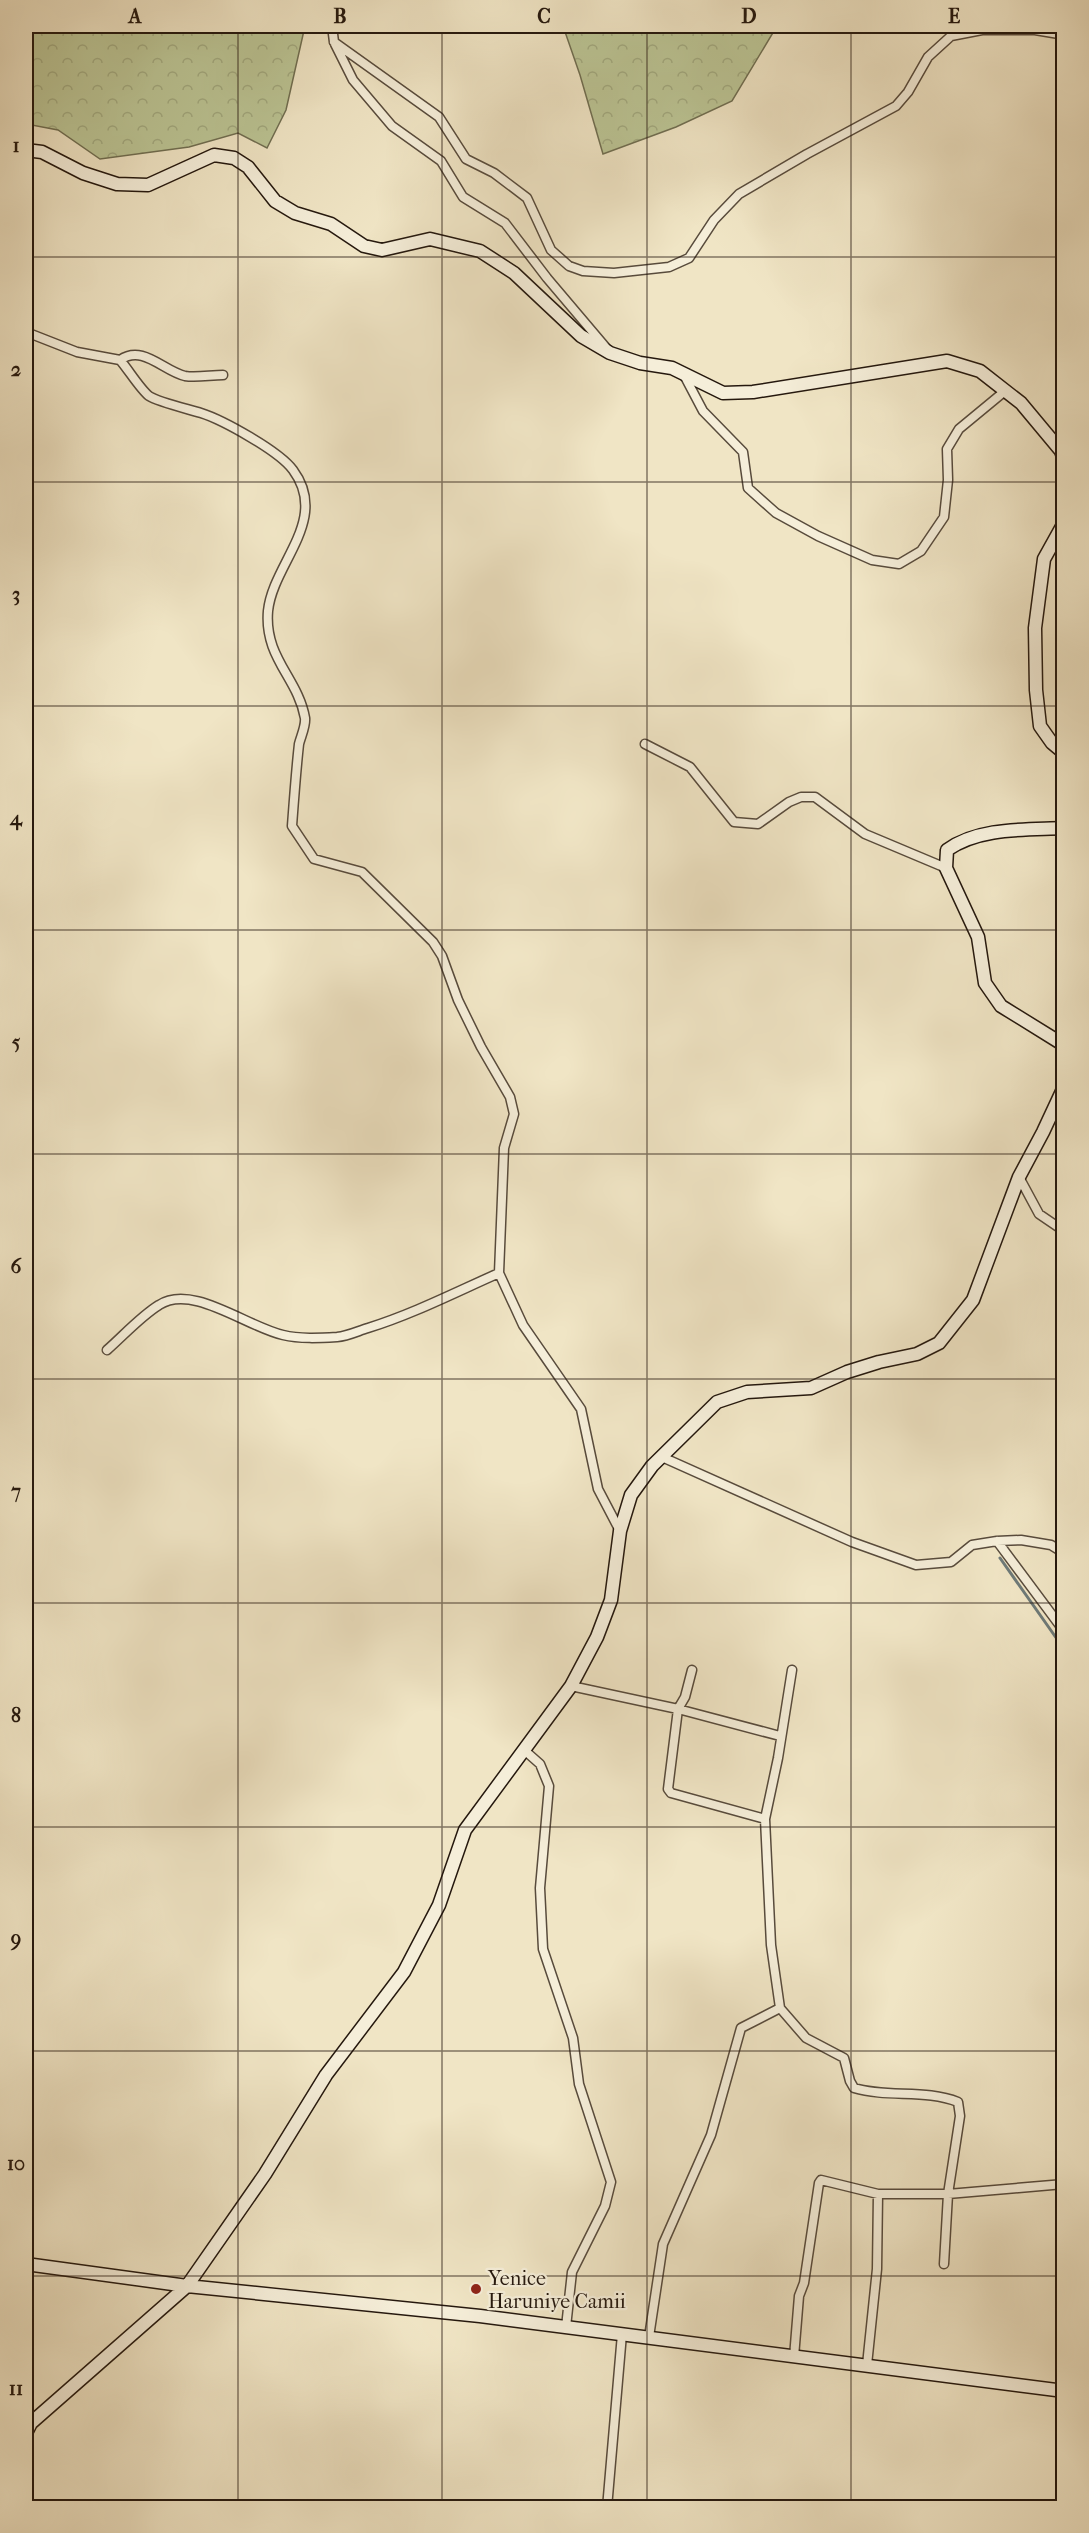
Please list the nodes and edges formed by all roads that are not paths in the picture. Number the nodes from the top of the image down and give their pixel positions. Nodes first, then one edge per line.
1 (332, 26) edge
2 (334, 42) junction
3 (1064, 49) edge
4 (26, 150) edge
5 (26, 332) edge
6 (610, 353) junction
7 (120, 360) junction
8 (223, 375) dead end
9 (684, 375) junction
10 (1005, 391) junction
11 (1064, 460) edge
12 (1064, 523) edge
13 (645, 744) dead end
14 (1064, 753) edge
15 (1064, 828) edge
16 (946, 868) junction
17 (1064, 1045) edge
18 (1064, 1087) edge
19 (1019, 1177) junction
20 (1064, 1231) edge
21 (499, 1273) junction
22 (107, 1350) dead end
23 (662, 1456) junction
24 (621, 1531) junction
25 (997, 1541) junction
26 (1051, 1545) junction
27 (1064, 1547) edge
28 (1064, 1553) edge
29 (1064, 1630) edge
30 (692, 1670) dead end
31 (792, 1670) dead end
32 (571, 1686) junction
33 (678, 1710) junction
34 (780, 1736) junction
35 (524, 1749) junction
36 (765, 1819) junction
37 (780, 2008) junction
38 (1064, 2184) edge
39 (878, 2194) junction
40 (948, 2194) junction
41 (26, 2264) edge
42 (944, 2264) dead end
43 (187, 2286) junction
44 (566, 2327) junction
45 (622, 2334) junction
46 (649, 2337) junction
47 (794, 2356) junction
48 (867, 2365) junction
49 (1064, 2391) edge
50 (26, 2433) edge
51 (607, 2508) edge

1 - 2 street
2 - 3 street
2 - 6 street
4 - 6 street
5 - 7 street
6 - 9 street
7 - 8 street
7 - 21 street
9 - 10 street
9 - 10 street
10 - 11 street
12 - 14 street
13 - 16 street
15 - 16 street
16 - 17 street
18 - 19 street
19 - 20 street
19 - 23 street
21 - 22 street
21 - 24 street
23 - 24 street
23 - 25 street
24 - 32 street
25 - 26 street
25 - 29 street
26 - 27 street
26 - 28 street
30 - 33 street
31 - 34 street
32 - 33 street
32 - 35 street
33 - 34 street
33 - 36 street
34 - 36 street
35 - 43 street
35 - 44 street
36 - 37 street
37 - 40 street
37 - 46 street
38 - 40 street
39 - 40 street
39 - 47 street
39 - 48 street
40 - 42 street
41 - 43 street
43 - 44 street
43 - 50 street
44 - 45 street
45 - 46 street
45 - 51 street
46 - 47 street
47 - 48 street
48 - 49 street

